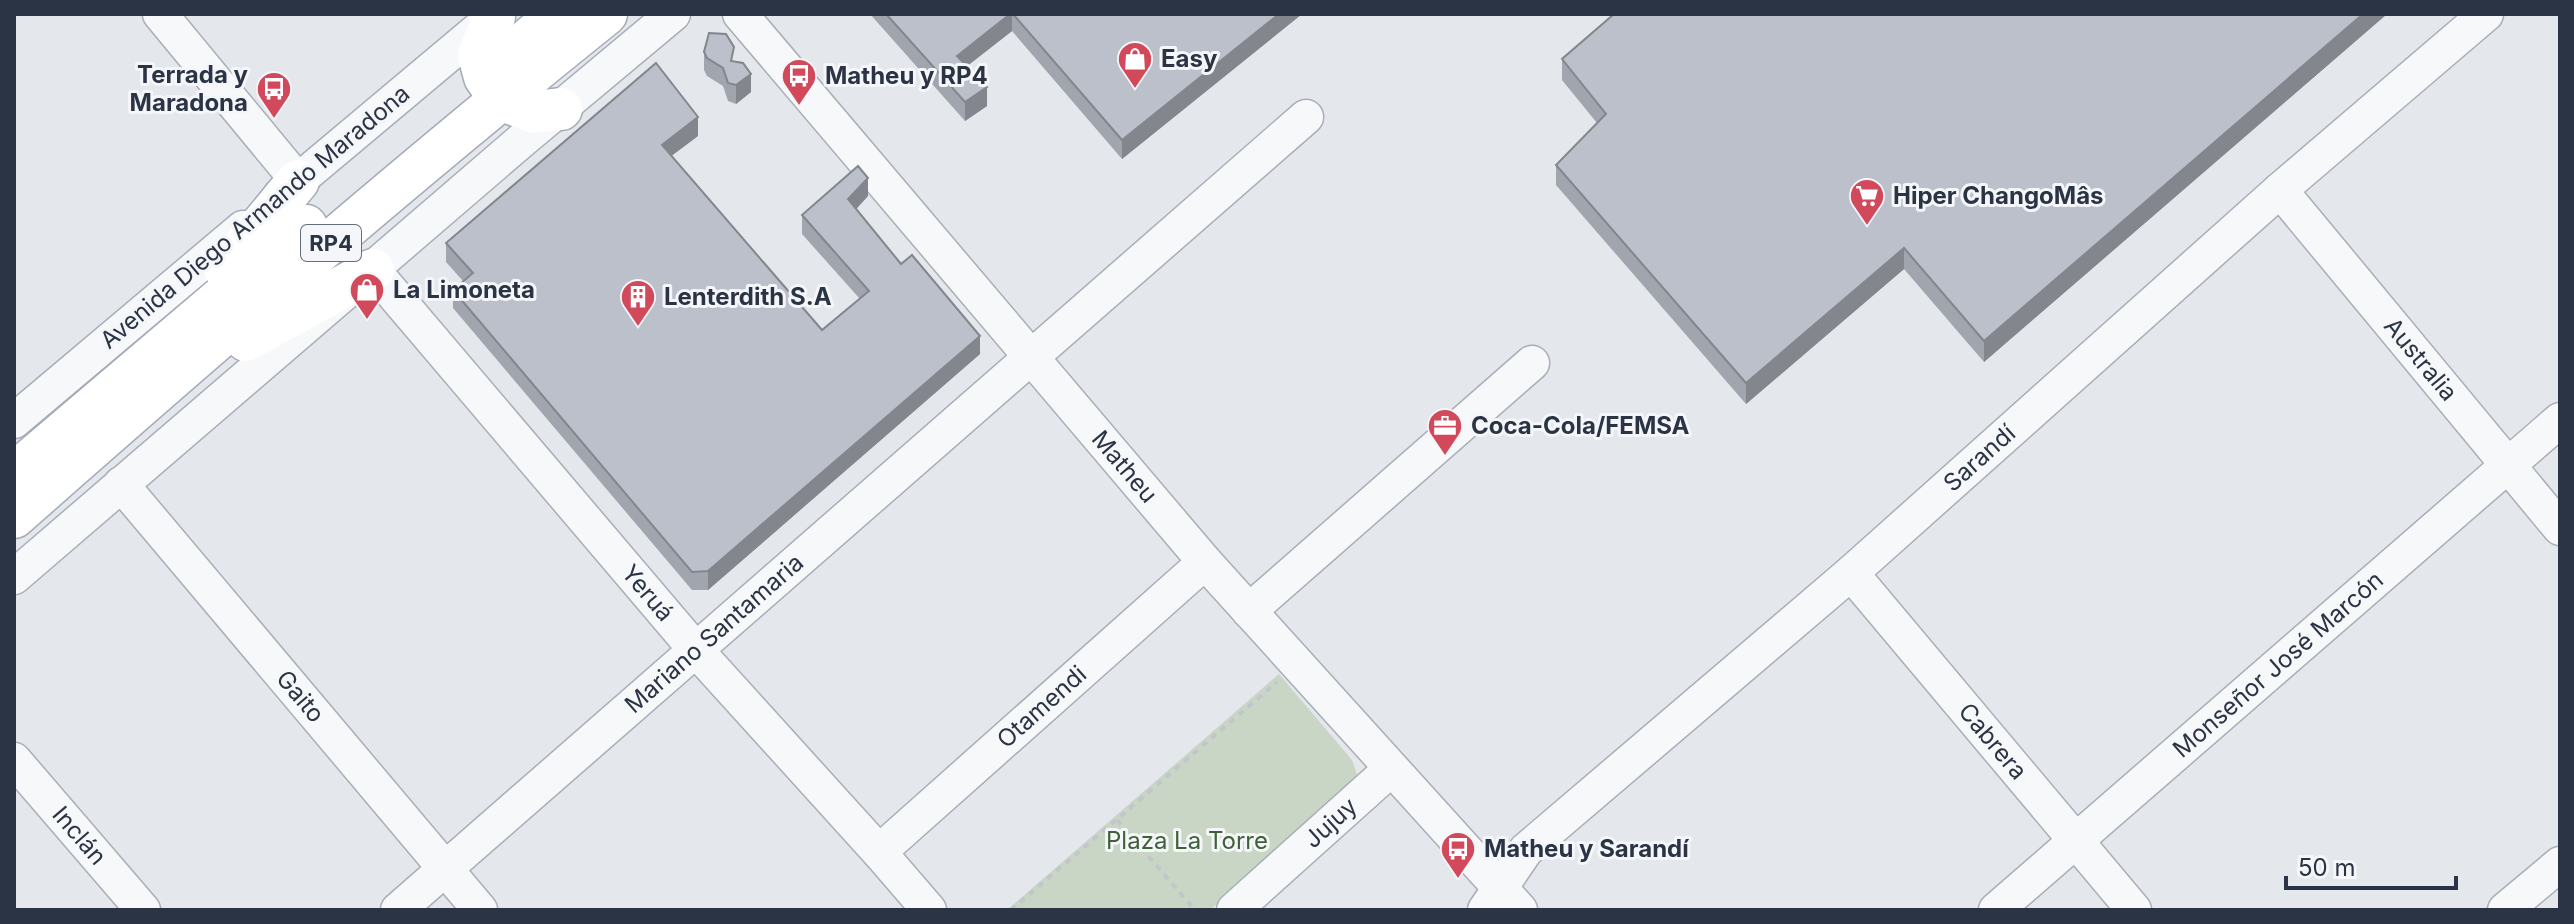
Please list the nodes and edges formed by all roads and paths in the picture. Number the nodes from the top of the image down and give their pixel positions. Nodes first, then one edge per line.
1 (160, 14) edge
2 (558, 14) edge
3 (606, 14) edge
4 (673, 14) edge
5 (740, 14) edge
6 (2486, 14) edge
7 (495, 15) edge
8 (492, 88) junction
9 (561, 109) junction
10 (1306, 117) dead end
11 (298, 181) junction
12 (2280, 190) junction
13 (373, 270) junction
14 (1030, 356) junction
15 (1532, 363) dead end
16 (161, 368) junction
17 (2560, 420) edge
18 (14, 421) edge
19 (2507, 465) junction
20 (14, 474) edge
21 (121, 484) junction
22 (14, 517) edge
23 (2560, 528) edge
24 (1205, 562) junction
25 (1851, 573) junction
26 (14, 577) edge
27 (1249, 611) junction
28 (695, 649) junction
29 (1282, 678) dead end
30 (14, 760) edge
31 (1391, 769) junction
32 (1117, 820) junction
33 (2077, 840) junction
34 (879, 852) junction
35 (2560, 864) edge
36 (445, 868) junction
37 (1502, 903) edge
38 (143, 910) edge
39 (398, 910) edge
40 (480, 910) edge
41 (929, 910) edge
42 (1011, 910) edge
43 (1195, 910) edge
44 (1234, 910) edge
45 (1996, 910) edge
46 (2134, 910) edge
47 (2505, 910) edge

1 - 11 street
2 - 8 main road, Avenida Diego Armando Maradona / RP4
3 - 8 main road, Avenida Diego Armando Maradona / RP4
4 - 9 street
5 - 14 street, Matheu
6 - 12 street, Sarandí
7 - 8 main road
7 - 11 street, Avenida Diego Armando Maradona
8 - 9 main road
8 - 16 main road, Avenida Diego Armando Maradona / RP4
9 - 13 street
10 - 14 street, Mariano Santamaria
11 - 16 main road
11 - 18 street, Avenida Diego Armando Maradona
12 - 19 street, Australia
12 - 25 street, Sarandí
13 - 16 main road
13 - 21 street
13 - 28 street, Yeruá
14 - 24 street, Matheu
14 - 28 street, Mariano Santamaria
15 - 27 street
16 - 20 main road, Avenida Diego Armando Maradona / RP4
16 - 22 main road, Avenida Diego Armando Maradona / RP4
17 - 19 street, Monseñor José Marcón
19 - 23 street, Australia
19 - 33 street, Monseñor José Marcón
21 - 26 street
21 - 36 street, Gaito
24 - 27 street, Matheu
24 - 34 street, Otamendi
25 - 33 street, Cabrera
25 - 37 street, Sarandí
27 - 31 street, Matheu
28 - 34 street, Yeruá
28 - 36 street, Mariano Santamaria
29 - 32 path
30 - 38 street, Inclán
31 - 37 street, Matheu
31 - 44 street, Jujuy
32 - 42 path
32 - 43 path
33 - 45 street, Monseñor José Marcón
33 - 46 street, Cabrera
34 - 41 street, Yeruá
35 - 47 street
36 - 39 street, Mariano Santamaria
36 - 40 street, Gaito

